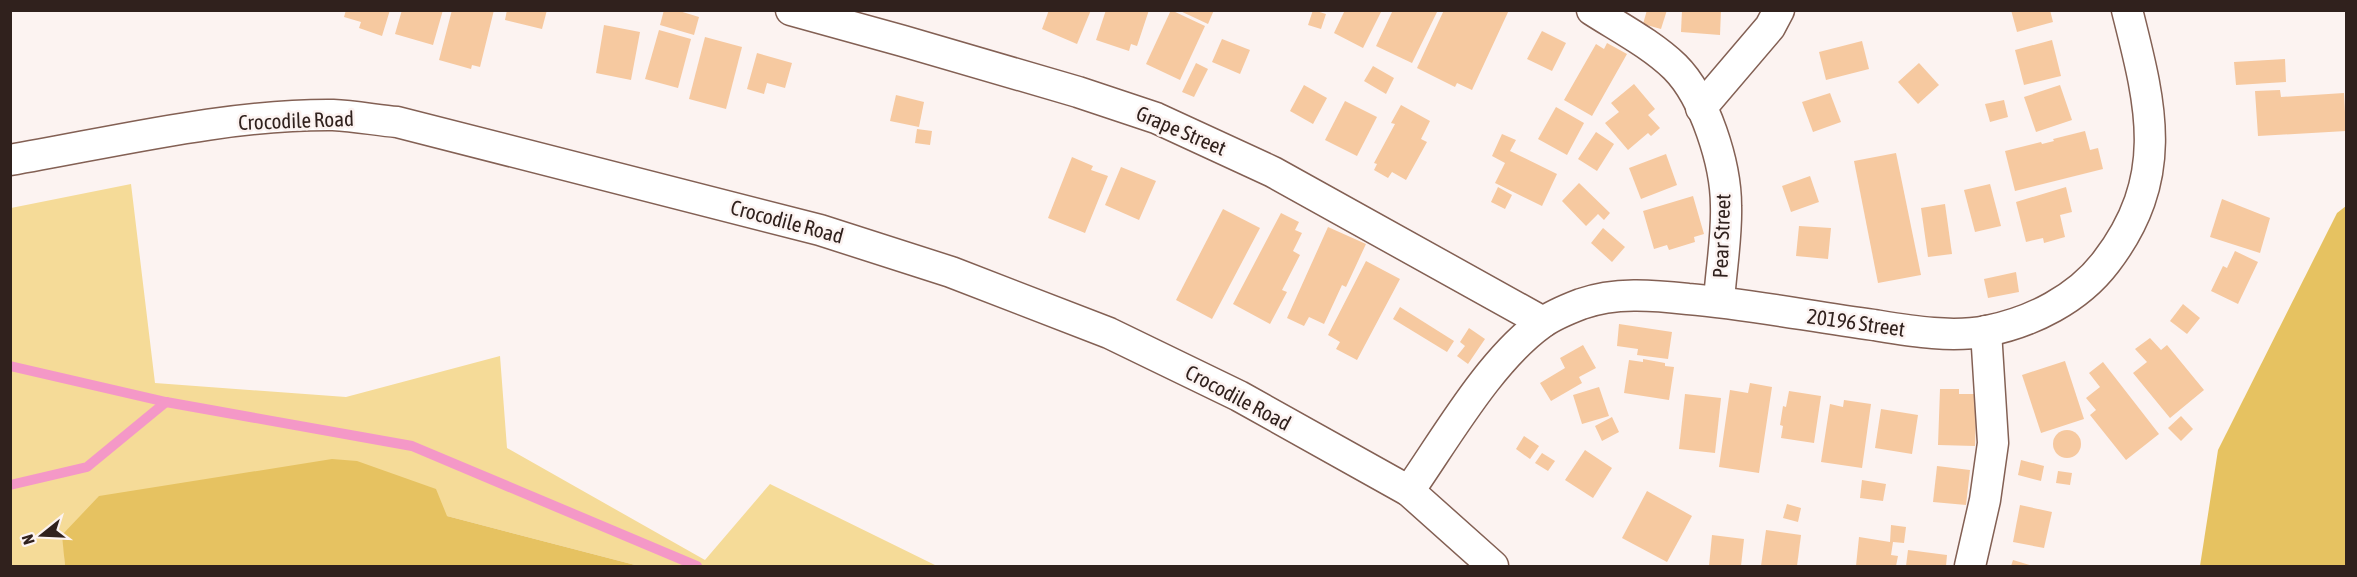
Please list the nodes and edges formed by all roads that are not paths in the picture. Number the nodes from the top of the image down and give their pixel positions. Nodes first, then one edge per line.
1 (791, 10) edge
2 (1592, 10) edge
3 (1779, 10) edge
4 (2127, 10) edge
5 (1701, 108) junction
6 (10, 160) edge
7 (1719, 301) junction
8 (1543, 322) junction
9 (1986, 331) junction
10 (1409, 491) junction
11 (1493, 567) edge
12 (1970, 567) edge

1 - 8 street, Grape Street
2 - 5 street, Pear Street
3 - 5 street
4 - 9 street, 20196 Street
5 - 7 street, Pear Street
6 - 10 street, Crocodile Road
7 - 8 street, 20196 Street
7 - 9 street, 20196 Street
8 - 10 street, 20196 Street
9 - 12 street
10 - 11 street, Crocodile Road

